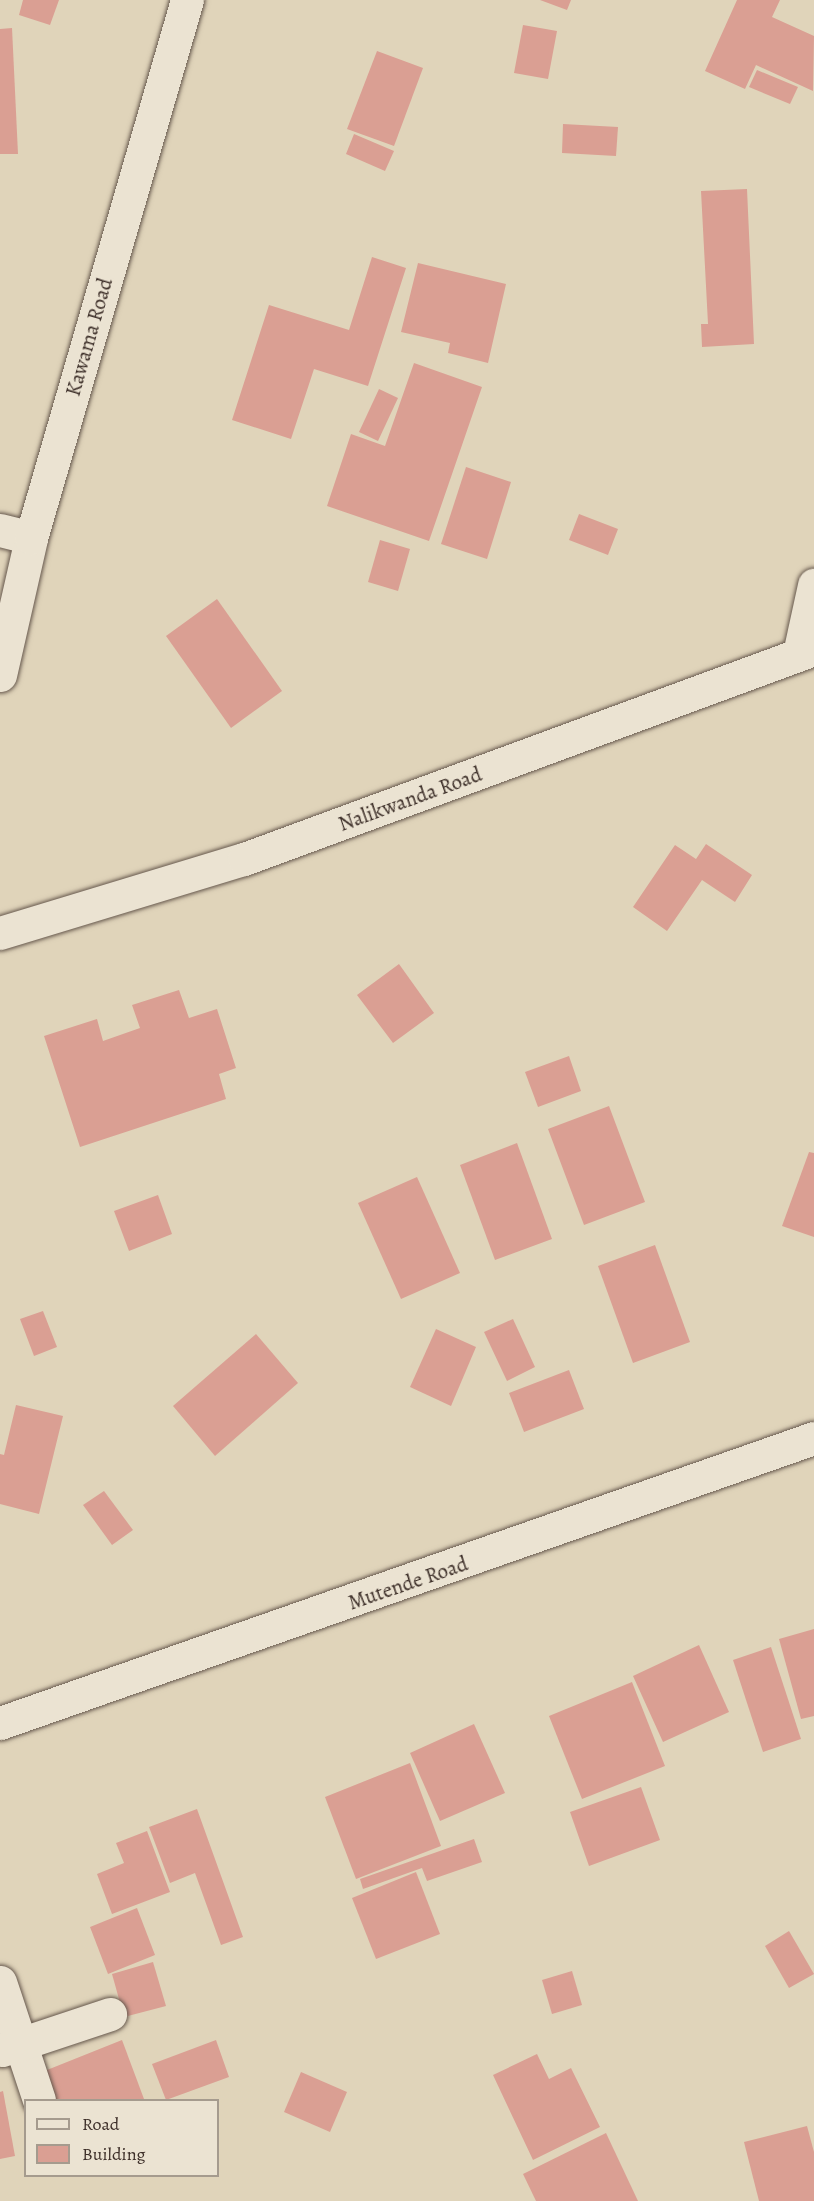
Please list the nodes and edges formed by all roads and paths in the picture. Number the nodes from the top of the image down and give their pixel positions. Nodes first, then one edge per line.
1 (187, 0) edge
2 (0, 530) edge
3 (31, 538) junction
4 (814, 585) edge
5 (806, 652) edge
6 (0, 675) edge
7 (0, 933) edge
8 (814, 1438) edge
9 (0, 1723) edge
10 (0, 1982) edge
11 (110, 2014) dead end
12 (10, 2047) edge
13 (38, 2099) edge

1 - 3 street, Kawama Road
2 - 3 street
3 - 6 street, Kawama Road
4 - 5 street
5 - 7 street, Nalikwanda Road
8 - 9 street, Mutende Road
10 - 12 street
11 - 12 street
12 - 13 street

